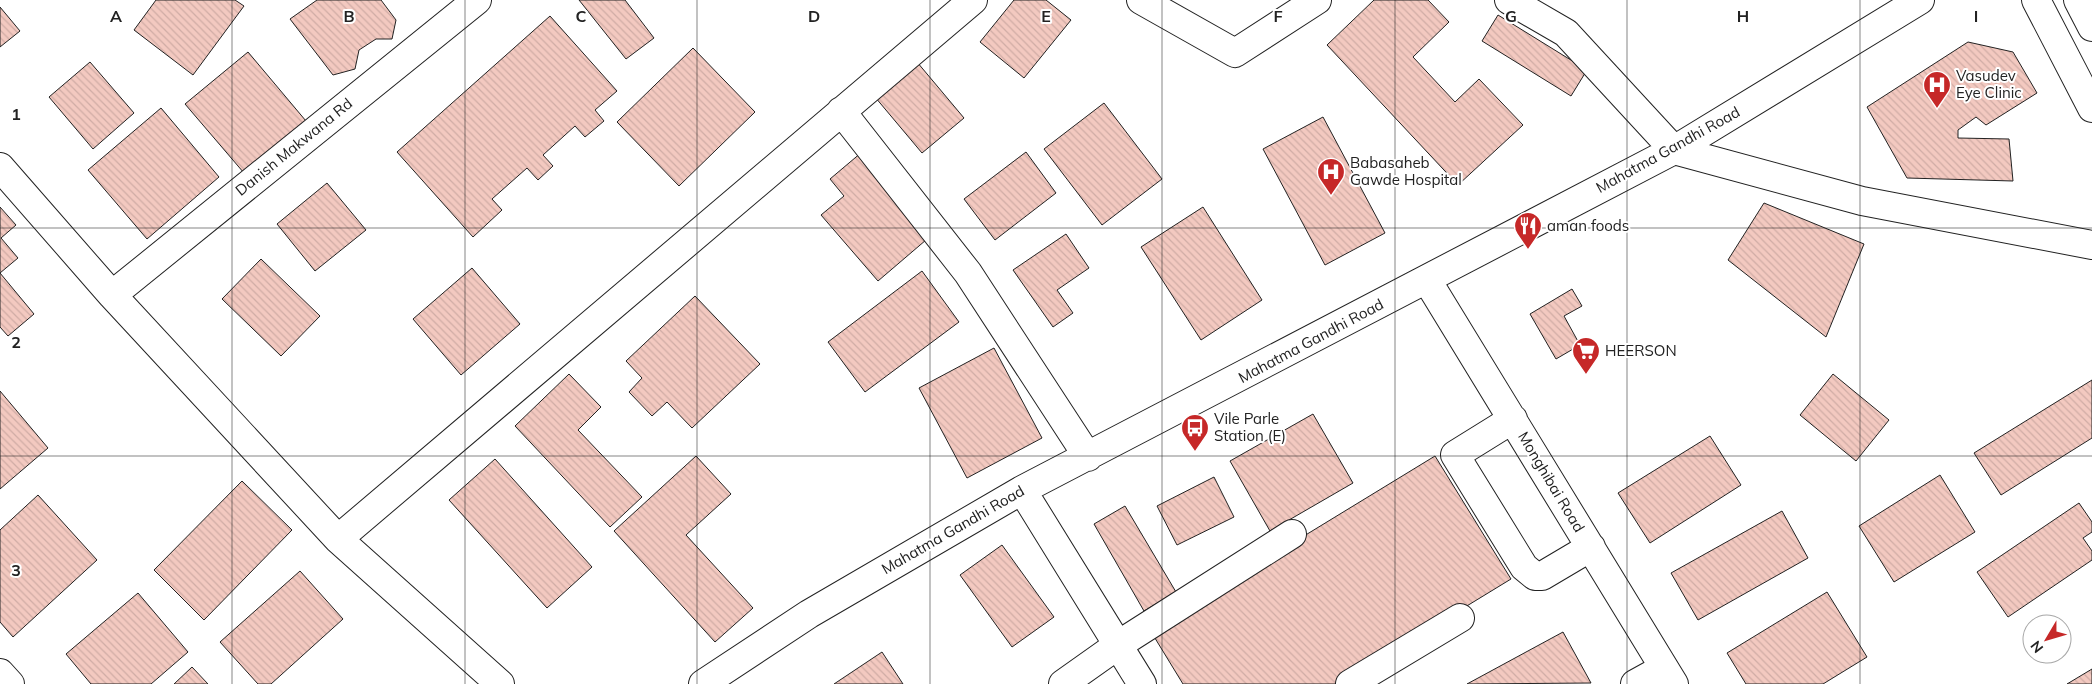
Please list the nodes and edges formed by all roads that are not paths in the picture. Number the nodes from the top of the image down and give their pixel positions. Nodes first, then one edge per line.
1 (477, 0) edge
2 (973, 0) edge
3 (1141, 0) edge
4 (1317, 0) edge
5 (1509, 0) edge
6 (1920, 0) edge
7 (2036, 0) edge
8 (2078, 0) edge
9 (1897, 8) edge
10 (2092, 26) edge
11 (2092, 108) edge
12 (841, 111) junction
13 (1674, 150) junction
14 (0, 167) edge
15 (2092, 245) edge
16 (1427, 280) junction
17 (112, 295) junction
18 (1513, 419) junction
19 (1088, 457) junction
20 (1022, 490) junction
21 (1292, 534) dead end
22 (338, 539) junction
23 (1591, 547) junction
24 (1460, 618) dead end
25 (1118, 645) junction
26 (0, 674) edge
27 (1669, 676) edge
28 (10, 684) edge
29 (500, 684) edge
30 (703, 684) edge
31 (1063, 684) edge
32 (1142, 684) edge
33 (1350, 684) edge
34 (1635, 684) edge

1 - 17 street, Danish Makwana Rd
2 - 12 street
3 - 4 street
5 - 13 street
6 - 9 street, Mahatma Gandhi Road
7 - 11 street
8 - 10 street
9 - 13 street, Mahatma Gandhi Road
12 - 19 street
12 - 22 street
13 - 15 street
13 - 16 street, Mahatma Gandhi Road
14 - 17 street
16 - 18 street, Monghibai Road
16 - 19 street, Mahatma Gandhi Road
17 - 22 street
18 - 23 street, Monghibai Road
18 - 23 street
19 - 20 street, Mahatma Gandhi Road
20 - 25 street
20 - 30 street, Mahatma Gandhi Road
21 - 25 street
22 - 29 street
23 - 27 street, Monghibai Road
24 - 33 street
25 - 31 street
25 - 32 street
26 - 28 street
27 - 34 street

